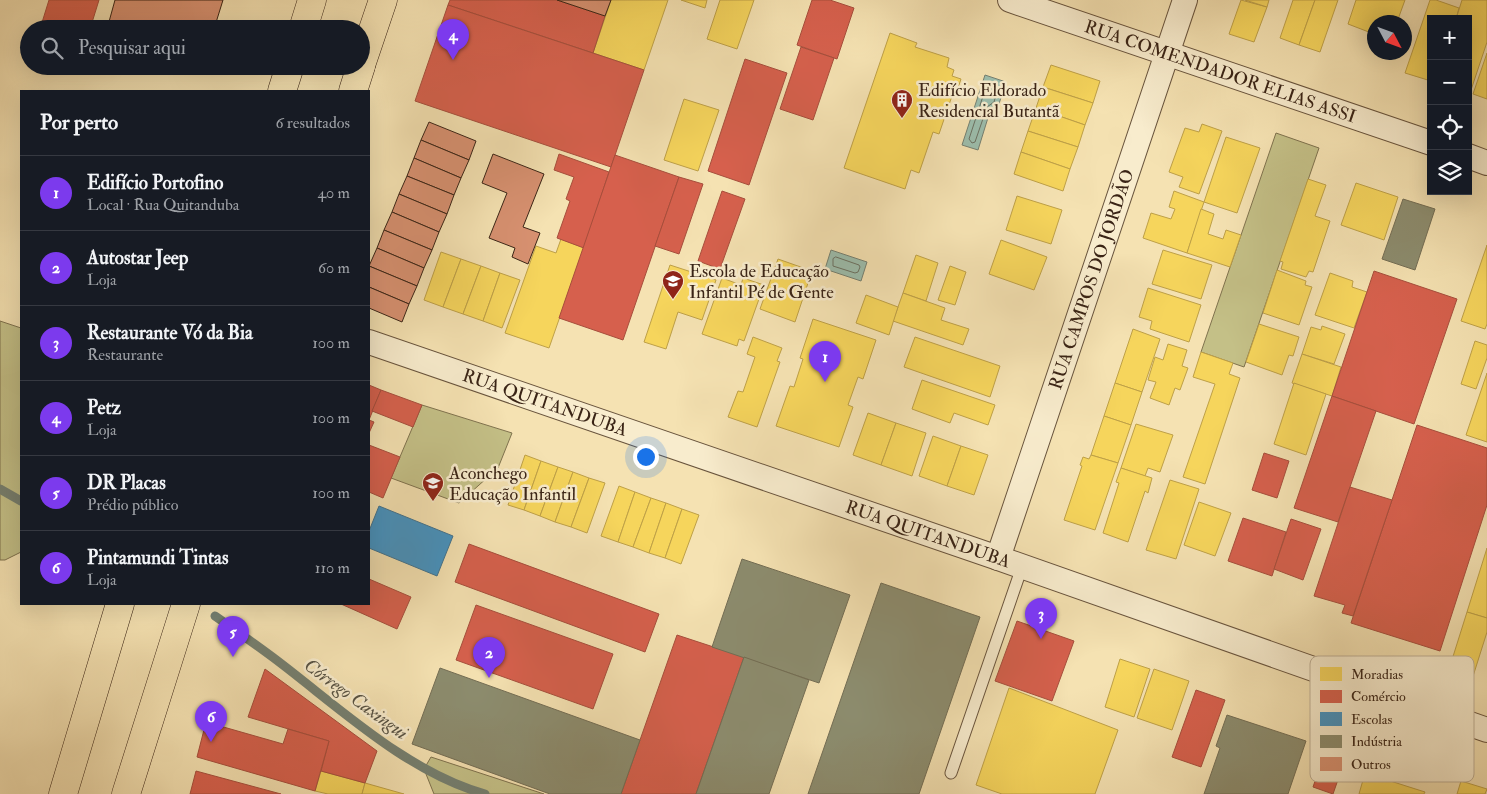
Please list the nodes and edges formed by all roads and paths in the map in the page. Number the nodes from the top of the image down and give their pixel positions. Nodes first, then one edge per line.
1 (312, 0) edge
2 (383, 0) edge
3 (1010, 0) edge
4 (1185, 0) edge
5 (305, 20) edge
6 (370, 39) edge
7 (1168, 52) junction
8 (287, 75) edge
9 (358, 75) edge
10 (282, 90) edge
11 (353, 90) edge
12 (1427, 142) edge
13 (1472, 157) edge
14 (1487, 163) edge
15 (370, 342) edge
16 (998, 558) junction
17 (1022, 566) junction
18 (120, 605) edge
19 (186, 605) edge
20 (1310, 668) edge
21 (1474, 725) edge
22 (1487, 730) edge
23 (951, 773) dead end
24 (63, 794) edge
25 (126, 794) edge

1 - 5 highway
2 - 6 highway
3 - 7 street, RUA COMENDADOR ELIAS ASSI
4 - 7 street, RUA CAMPOS DO JORDÃO
7 - 12 street, RUA COMENDADOR ELIAS ASSI
7 - 16 street, RUA CAMPOS DO JORDÃO
8 - 10 highway
9 - 11 highway
13 - 14 street
15 - 16 street, RUA QUITANDUBA
16 - 17 street, RUA QUITANDUBA
17 - 20 street, RUA QUITANDUBA
17 - 23 lane
18 - 24 highway
19 - 25 highway
21 - 22 street, RUA QUITANDUBA

